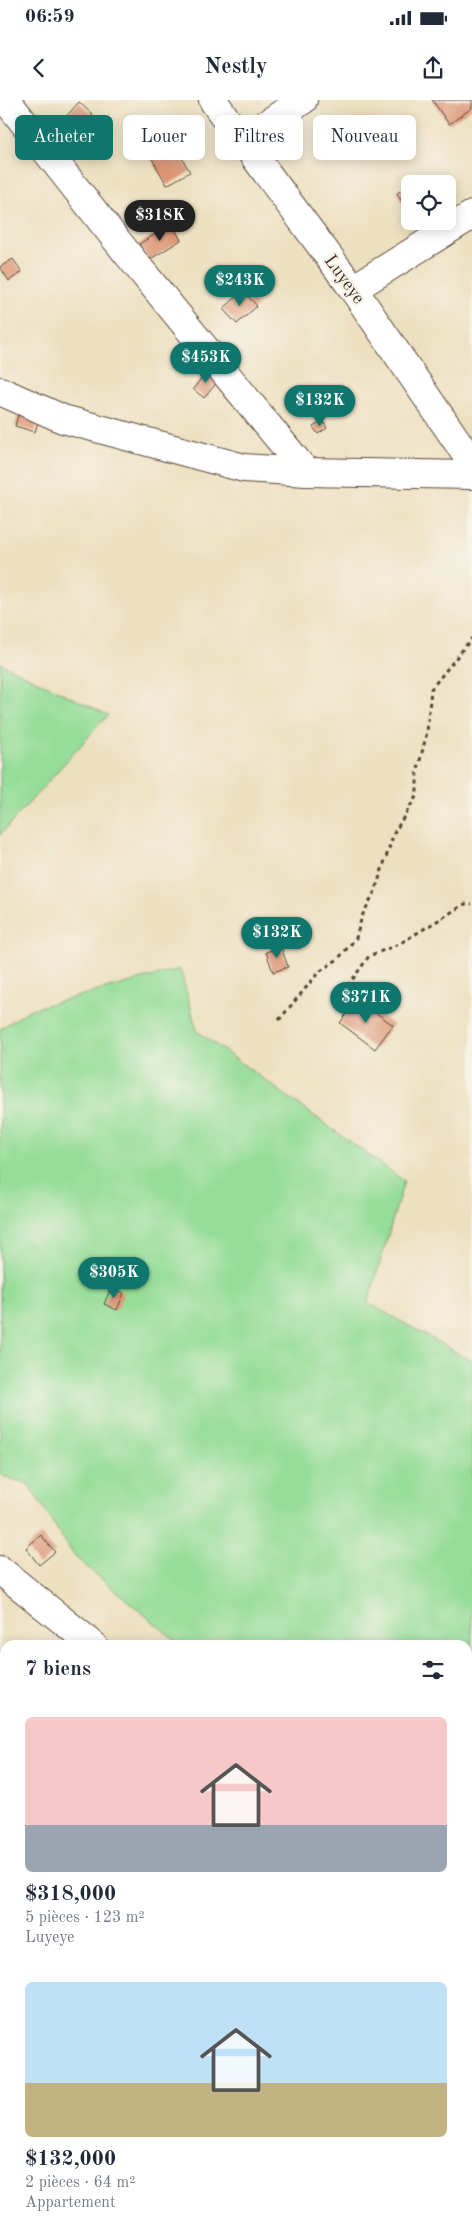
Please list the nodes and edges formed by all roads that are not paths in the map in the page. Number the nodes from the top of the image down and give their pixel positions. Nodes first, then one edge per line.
1 (6, 100) edge
2 (213, 100) edge
3 (303, 100) edge
4 (223, 115) edge
5 (280, 115) edge
6 (258, 160) edge
7 (472, 215) edge
8 (353, 289) junction
9 (0, 391) edge
10 (472, 463) edge
11 (306, 472) junction
12 (472, 475) edge
13 (0, 1570) edge
14 (88, 1640) edge

1 - 11 street
2 - 4 street, Luyeye
3 - 5 street
6 - 8 street, Luyeye
7 - 8 street
8 - 10 street, Luyeye
9 - 11 street
11 - 12 street
13 - 14 street

